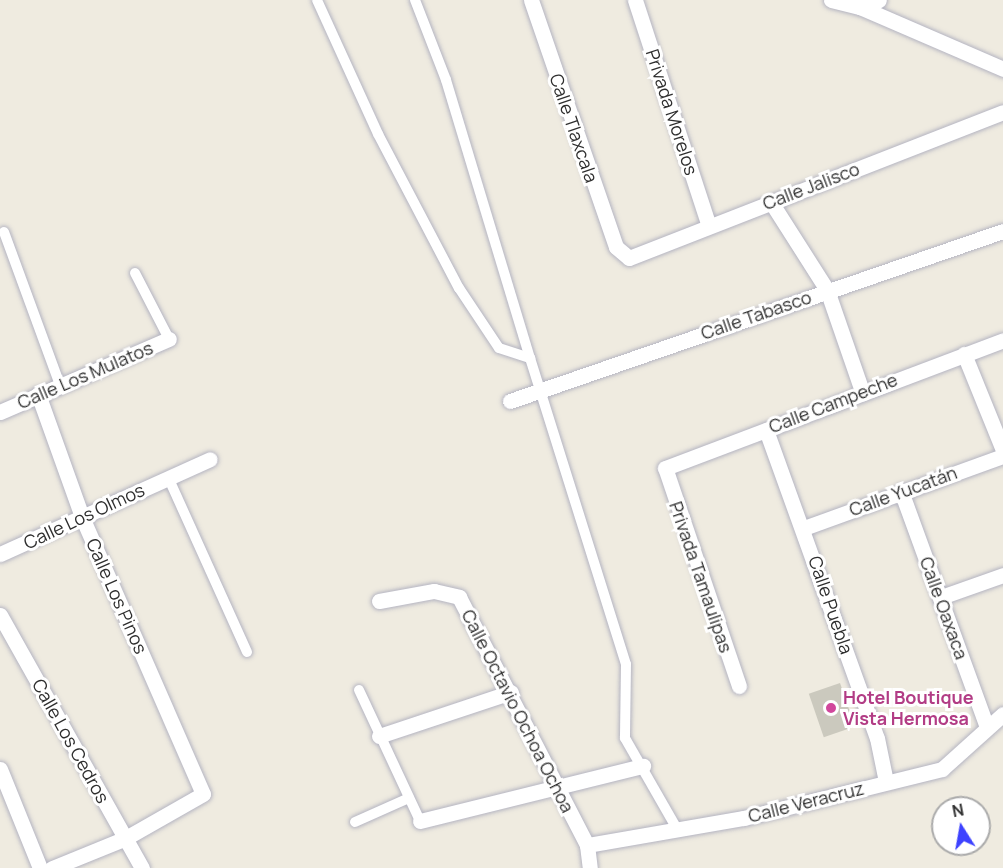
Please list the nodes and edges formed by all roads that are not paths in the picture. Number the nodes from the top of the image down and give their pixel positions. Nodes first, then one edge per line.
1 (317, 0) edge
2 (415, 0) edge
3 (531, 0) edge
4 (635, 0) edge
5 (831, 0) edge
6 (879, 0) edge
7 (860, 7) junction
8 (1003, 69) edge
9 (1003, 112) edge
10 (771, 202) junction
11 (708, 224) junction
12 (1003, 231) edge
13 (4, 232) dead end
14 (620, 255) joint
15 (135, 273) dead end
16 (827, 290) junction
17 (169, 339) joint
18 (1003, 340) edge
19 (964, 354) junction
20 (530, 358) junction
21 (60, 385) junction
22 (541, 391) junction
23 (862, 391) junction
24 (38, 394) junction
25 (510, 401) dead end
26 (0, 412) edge
27 (766, 430) junction
28 (1003, 450) edge
29 (1003, 456) edge
30 (210, 459) dead end
31 (664, 468) joint
32 (168, 477) junction
33 (901, 491) junction
34 (82, 517) junction
35 (804, 528) junction
36 (0, 554) edge
37 (1003, 575) edge
38 (941, 597) junction
39 (379, 602) dead end
40 (0, 615) edge
41 (247, 651) dead end
42 (739, 686) dead end
43 (359, 690) dead end
44 (511, 692) junction
45 (1003, 714) edge
46 (986, 725) junction
47 (379, 736) junction
48 (643, 766) junction
49 (0, 769) edge
50 (886, 783) junction
51 (555, 784) junction
52 (409, 798) junction
53 (420, 821) joint
54 (355, 822) dead end
55 (676, 827) junction
56 (126, 838) junction
57 (587, 845) junction
58 (40, 868) edge
59 (52, 868) edge
60 (142, 868) edge
61 (590, 868) edge

1 - 20 street
2 - 20 street
3 - 14 street, Calle Tlaxcala
4 - 11 street, Privada Morelos
5 - 7 street
6 - 7 street
7 - 8 street
9 - 10 street, Calle Jalisco
10 - 11 street, Calle Jalisco
10 - 16 street
11 - 14 street, Calle Jalisco
12 - 16 street, Calle Tabasco
13 - 21 street
15 - 17 street
16 - 22 street, Calle Tabasco
16 - 23 street
17 - 21 street, Calle Los Mulatos
18 - 19 street, Calle Campeche
19 - 23 street, Calle Campeche
19 - 28 street
20 - 22 street
21 - 24 street, Calle Los Mulatos
22 - 25 street, Calle Tabasco
22 - 48 street
23 - 27 street, Calle Campeche
24 - 26 street, Calle Los Mulatos
24 - 34 street, Calle Los Pinos
27 - 31 street, Calle Campeche
27 - 35 street, Calle Puebla
29 - 33 street, Calle Yucatán
30 - 32 street, Calle Los Olmos
31 - 42 street, Privada Tamaulipas
32 - 34 street, Calle Los Olmos
32 - 41 street
33 - 35 street, Calle Yucatán
33 - 38 street, Calle Oaxaca
34 - 36 street, Calle Los Olmos
34 - 56 street, Calle Los Pinos
35 - 50 street, Calle Puebla
37 - 38 street
38 - 46 street, Calle Oaxaca
39 - 44 street, Calle Octavio Ochoa Ochoa
40 - 56 street, Calle Los Cedros
43 - 47 street
44 - 47 street
44 - 51 street, Calle Octavio Ochoa Ochoa
45 - 46 street, Calle Veracruz
46 - 50 street, Calle Veracruz
47 - 52 street
48 - 51 street
48 - 55 street
49 - 58 street
50 - 55 street, Calle Veracruz
51 - 53 street
51 - 57 street, Calle Octavio Ochoa Ochoa
52 - 53 street
52 - 54 street
55 - 57 street, Calle Veracruz
56 - 59 street
56 - 60 street, Calle Los Cedros
57 - 61 street, Calle Octavio Ochoa Ochoa

